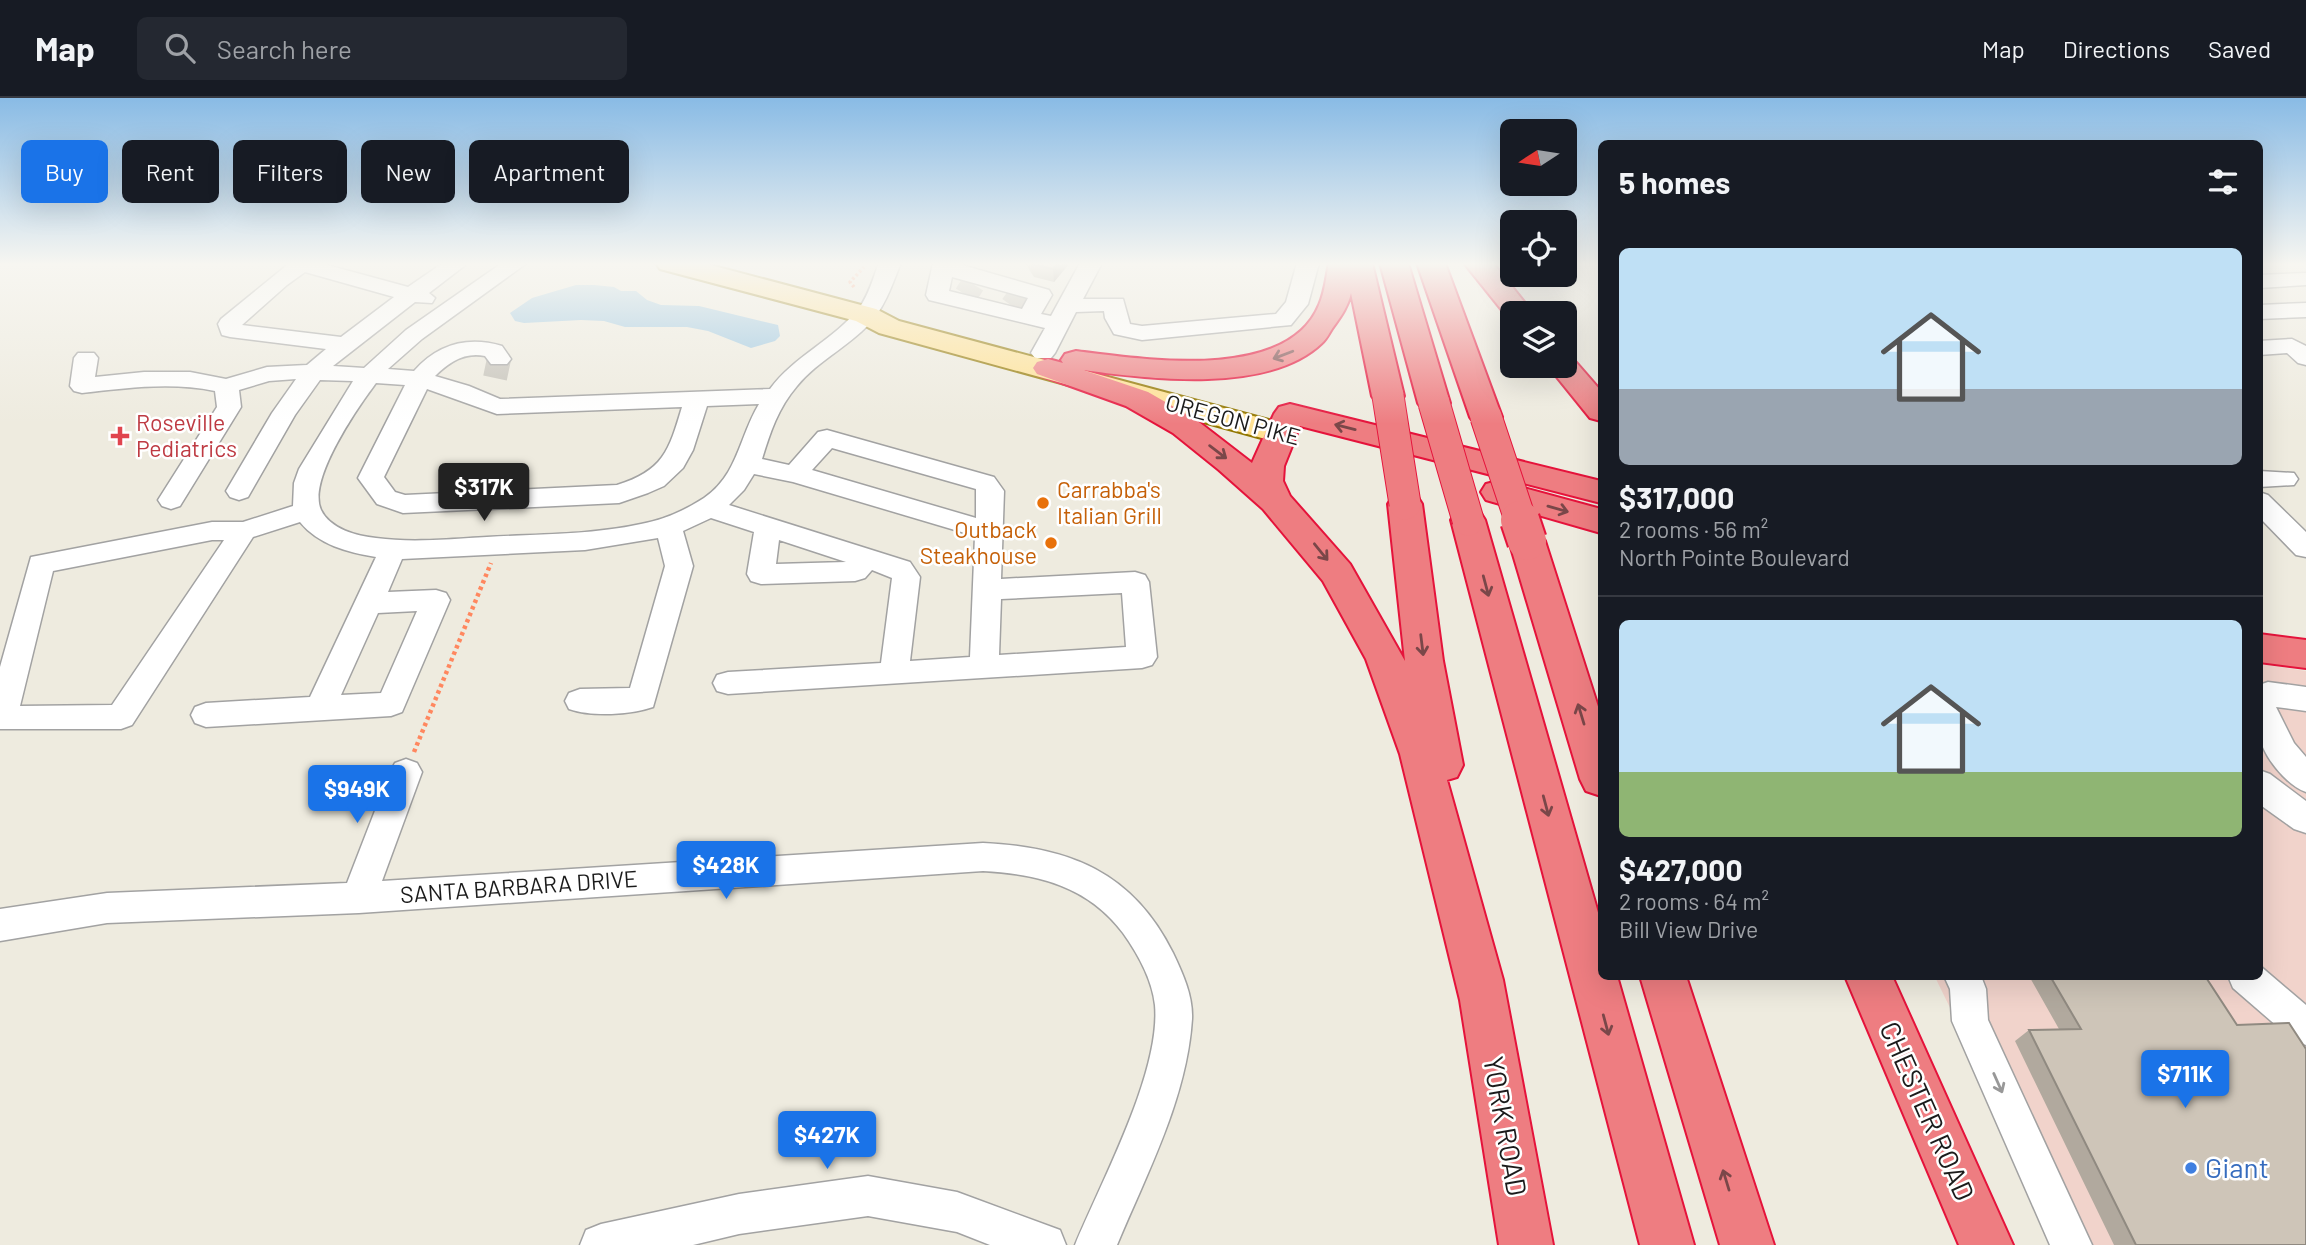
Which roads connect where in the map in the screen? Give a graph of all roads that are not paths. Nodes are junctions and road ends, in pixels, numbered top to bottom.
1 (1064, 316) edge
2 (237, 317) edge
3 (383, 317) edge
4 (441, 317) edge
5 (863, 317) edge
6 (870, 317) edge
7 (1116, 317) edge
8 (1286, 317) edge
9 (1328, 317) edge
10 (1370, 317) edge
11 (1409, 317) edge
12 (1450, 317) edge
13 (2263, 321) edge
14 (345, 344) junction
15 (2263, 348) edge
16 (2299, 352) edge
17 (86, 358) dead end
18 (1050, 360) junction
19 (313, 373) junction
20 (369, 376) junction
21 (1573, 378) edge
22 (420, 379) junction
23 (227, 386) junction
24 (776, 396) junction
25 (477, 399) junction
26 (696, 401) junction
27 (1598, 407) edge
28 (1285, 424) junction
29 (748, 465) junction
30 (794, 474) junction
31 (239, 491) dead end
32 (1598, 491) edge
33 (171, 500) dead end
34 (1275, 502) junction
35 (711, 505) junction
36 (2263, 505) edge
37 (308, 510) junction
38 (1598, 520) edge
39 (668, 525) junction
40 (768, 526) junction
41 (244, 531) junction
42 (989, 531) junction
43 (2306, 548) edge
44 (393, 550) junction
45 (867, 557) junction
46 (987, 590) junction
47 (369, 603) junction
48 (2263, 649) edge
49 (2306, 654) edge
50 (984, 667) junction
51 (894, 674) junction
52 (728, 683) dead end
53 (2263, 698) edge
54 (2306, 699) edge
55 (580, 701) dead end
56 (2263, 707) edge
57 (320, 708) junction
58 (206, 715) dead end
59 (2294, 759) edge
60 (1598, 769) edge
61 (406, 772) road end
62 (2306, 779) edge
63 (2263, 786) edge
64 (2306, 819) edge
65 (359, 898) junction
66 (0, 925) edge
67 (1664, 980) edge
68 (1870, 980) edge
69 (1964, 980) edge
70 (2251, 980) edge
71 (1485, 1006) junction
72 (2306, 1028) edge
73 (601, 1245) edge
74 (1045, 1245) edge
75 (1096, 1245) edge
76 (1526, 1245) edge
77 (1667, 1245) edge
78 (1747, 1245) edge
79 (1986, 1245) edge
80 (2071, 1245) edge

1 - 18 street
2 - 14 street
3 - 14 street
4 - 20 street
5 - 24 street
6 - 18 main road, OREGON PIKE
7 - 8 street
9 -> 18 highway
10 -> 71 highway, bridge
11 -> 77 highway, bridge
60 -> 12 highway, bridge
13 - 16 street
14 - 19 street
15 - 16 street
17 - 23 street
18 - 28 main road, OREGON PIKE
18 -> 34 highway
19 - 20 street
19 - 23 street
19 - 31 street
20 - 22 street
20 - 37 street
21 - 27 highway
22 - 25 street
22 - 25 street
22 - 26 street
23 - 33 street
24 - 26 street
24 - 29 street
25 - 26 street
32 -> 28 highway, OREGON PIKE
28 - 34 highway
28 -> 38 highway, OREGON PIKE
29 - 30 street
29 - 35 street
30 - 42 street
30 - 42 street
34 -> 71 highway
35 - 39 street
35 - 40 street
36 - 43 street
37 - 41 street
37 - 44 street
39 - 44 street
39 - 55 street
40 - 45 street
40 - 45 street
41 - 41 street
42 - 46 street
44 - 47 street
45 - 51 street
46 - 50 street
46 - 50 street
47 - 57 street
47 - 57 street
48 - 49 highway
50 - 51 street
51 - 52 street
53 - 54 street
56 - 59 street
57 - 58 street
59 - 62 street
61 - 65 street
63 - 64 street
65 - 66 street, SANTA BARBARA DRIVE
65 - 75 street, SANTA BARBARA DRIVE
78 -> 67 highway
68 - 79 highway, CHESTER ROAD
69 -> 80 street
70 - 72 street
71 - 76 highway, YORK ROAD
73 - 74 street

